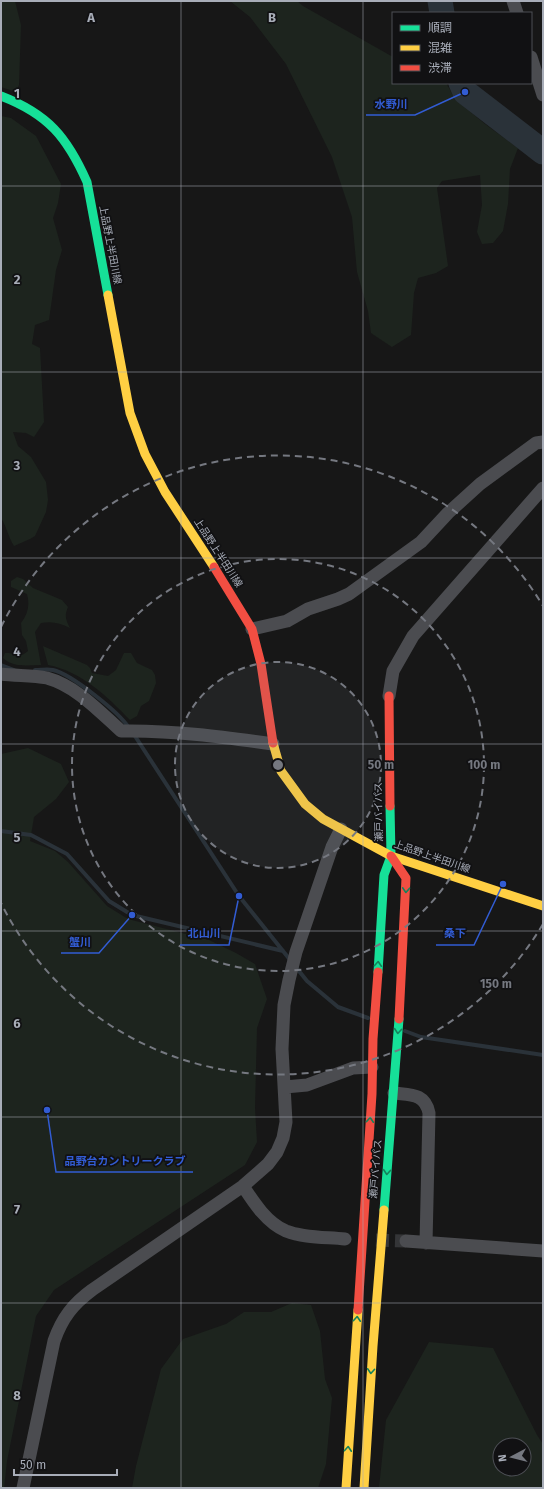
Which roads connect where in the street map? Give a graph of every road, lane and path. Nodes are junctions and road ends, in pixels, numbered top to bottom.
1 (513, 1) edge
2 (517, 12) edge
3 (532, 60) edge
4 (543, 95) edge
5 (1, 96) edge
6 (543, 442) edge
7 (543, 488) edge
8 (252, 629) junction
9 (1, 674) edge
10 (389, 696) joint
11 (273, 744) junction
12 (340, 829) junction
13 (391, 856) junction
14 (543, 906) edge
15 (372, 1067) junction
16 (285, 1087) junction
17 (394, 1093) junction
18 (243, 1186) junction
19 (345, 1239) dead end
20 (406, 1241) tunnel mouth
21 (426, 1243) junction
22 (543, 1251) edge
23 (23, 1488) edge
24 (346, 1488) edge
25 (364, 1488) edge

1 - 2 street
3 - 4 street
5 - 8 main road, 上品野上半田川線
6 - 8 street
7 - 10 street
8 - 11 main road, 上品野上半田川線
9 - 11 street
10 - 13 main road, 瀬戸バイパス
11 - 12 main road, 上品野上半田川線
12 - 13 main road, 上品野上半田川線
12 - 16 street
13 - 14 main road, 上品野上半田川線
15 -> 13 main road, 瀬戸バイパス
13 -> 17 main road, 瀬戸バイパス
15 - 16 street
24 -> 15 main road, 瀬戸バイパス
16 - 18 street
17 - 21 street
17 -> 25 main road, 瀬戸バイパス
18 - 19 street
18 - 23 street
20 - 21 street
21 - 22 street

